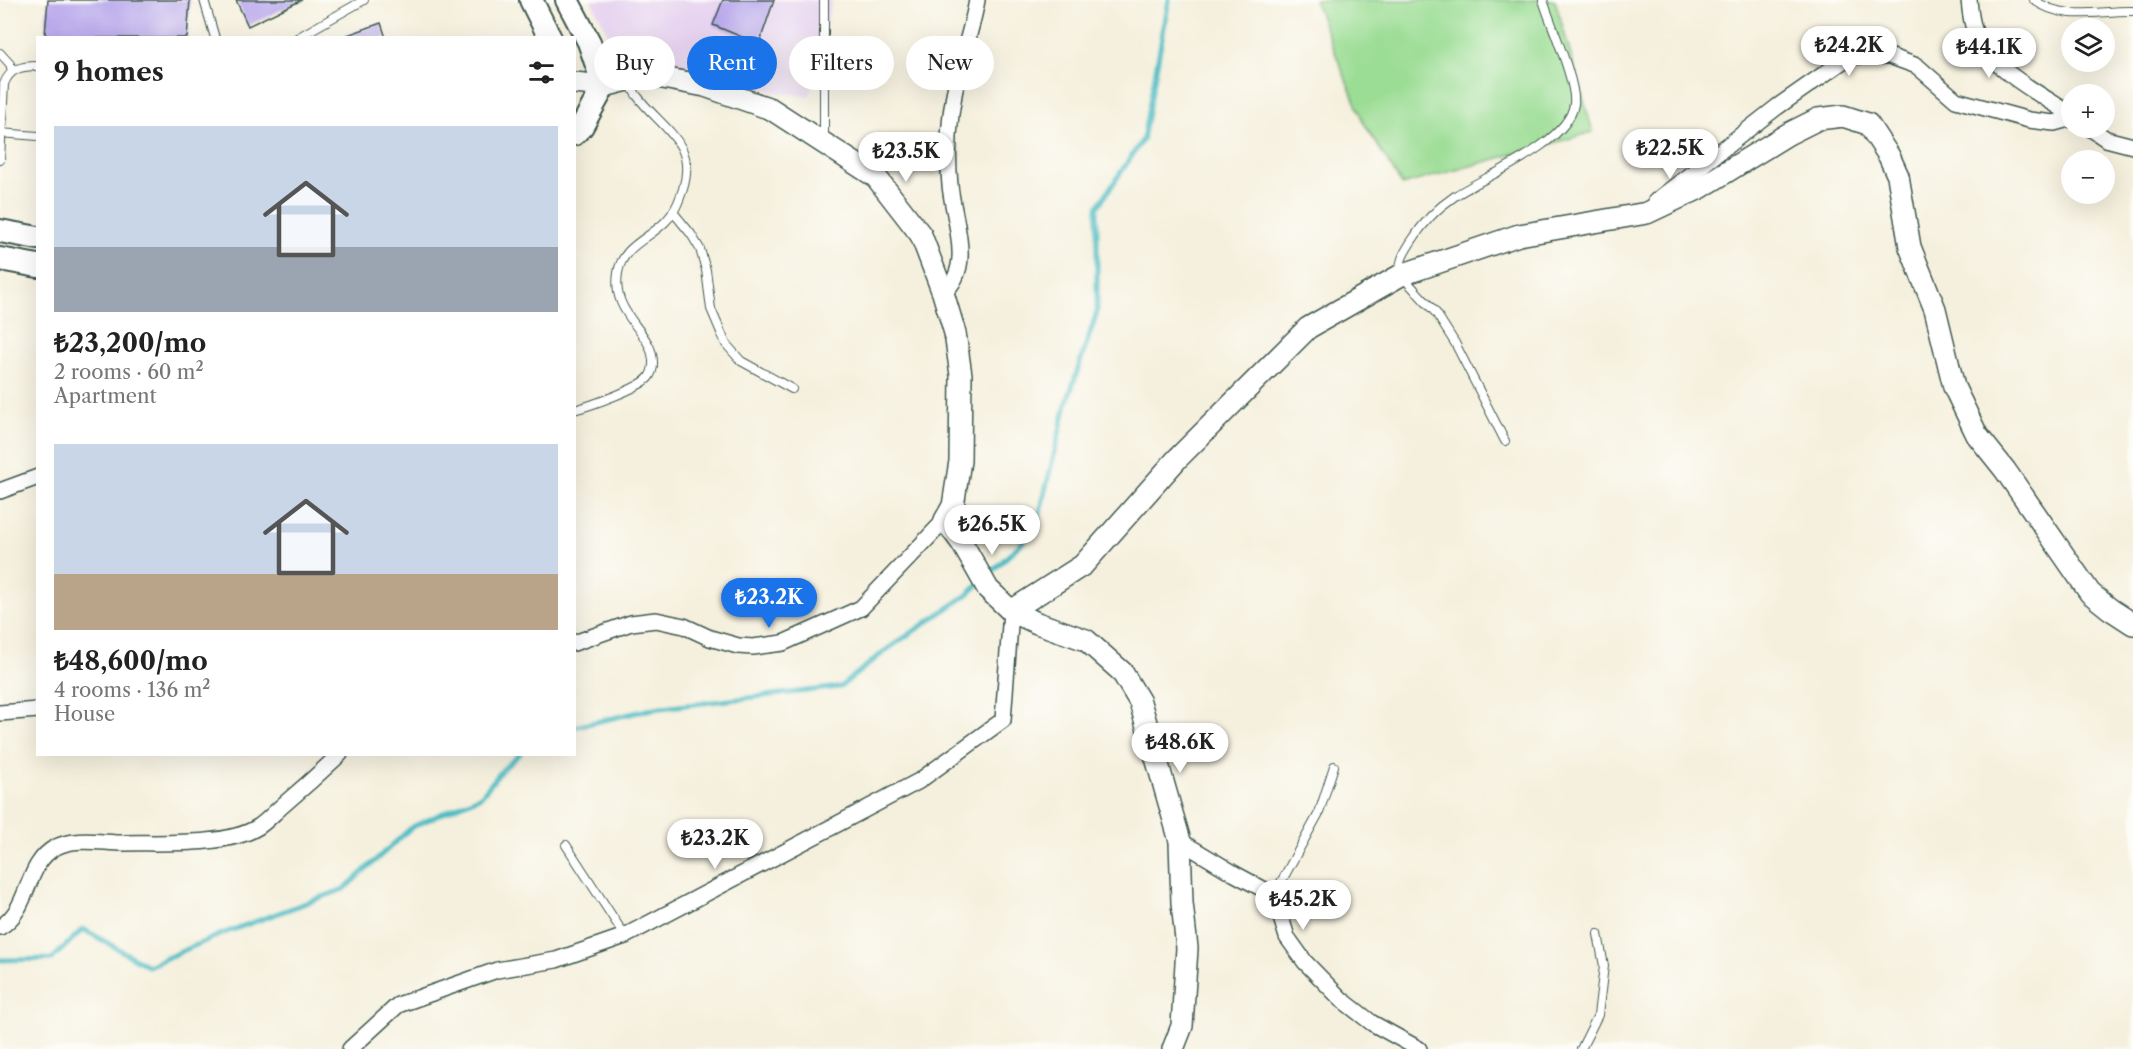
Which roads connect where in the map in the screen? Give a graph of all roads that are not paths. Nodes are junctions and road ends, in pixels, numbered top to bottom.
1 (204, 0) edge
2 (364, 0) edge
3 (531, 0) edge
4 (567, 0) edge
5 (824, 0) edge
6 (977, 0) edge
7 (1543, 0) edge
8 (1969, 0) edge
9 (2034, 0) edge
10 (2133, 12) edge
11 (214, 36) edge
12 (301, 36) edge
13 (549, 36) edge
14 (0, 53) edge
15 (594, 57) edge
16 (36, 66) edge
17 (12, 71) junction
18 (675, 80) edge
19 (576, 83) edge
20 (594, 85) edge
21 (602, 90) edge
22 (633, 90) edge
23 (2061, 109) edge
24 (2061, 121) edge
25 (576, 132) edge
26 (1, 133) edge
27 (36, 136) edge
28 (2105, 138) edge
29 (824, 143) junction
30 (2133, 146) edge
31 (0, 160) edge
32 (673, 212) junction
33 (1640, 214) junction
34 (0, 231) edge
35 (36, 238) edge
36 (0, 259) edge
37 (36, 266) edge
38 (1401, 275) junction
39 (943, 293) junction
40 (792, 389) dead end
41 (576, 409) edge
42 (1505, 441) dead end
43 (36, 478) edge
44 (0, 490) edge
45 (945, 520) junction
46 (1011, 611) junction
47 (2133, 624) edge
48 (576, 642) edge
49 (36, 710) edge
50 (0, 713) edge
51 (338, 756) edge
52 (1334, 766) dead end
53 (1179, 841) junction
54 (566, 845) dead end
55 (1274, 895) junction
56 (0, 927) edge
57 (1598, 934) dead end
58 (625, 936) junction
59 (350, 1049) edge
60 (1173, 1049) edge
61 (1419, 1049) edge
62 (1581, 1049) edge

1 - 11 lane
2 - 12 lane
3 - 13 main road
4 - 15 main road
5 - 29 lane
6 - 39 street
7 - 38 lane
8 - 23 street
9 - 10 lane
14 - 17 lane
16 - 17 lane
17 - 26 lane
18 - 29 street
19 - 20 street
21 - 25 main road
22 - 32 lane
24 - 33 street
26 - 27 lane
26 - 31 lane
28 - 30 street
29 - 39 street
32 - 40 lane
32 - 41 lane
33 - 38 street
33 - 47 street
34 - 35 main road
36 - 37 main road
38 - 42 lane
38 - 46 street
39 - 45 street
43 - 44 street
45 - 46 street
45 - 48 street
46 - 53 street
46 - 58 street
49 - 50 street
51 - 56 street
52 - 55 lane
53 - 55 street
53 - 60 street
54 - 58 lane
55 - 61 street
57 - 62 lane
58 - 59 street

